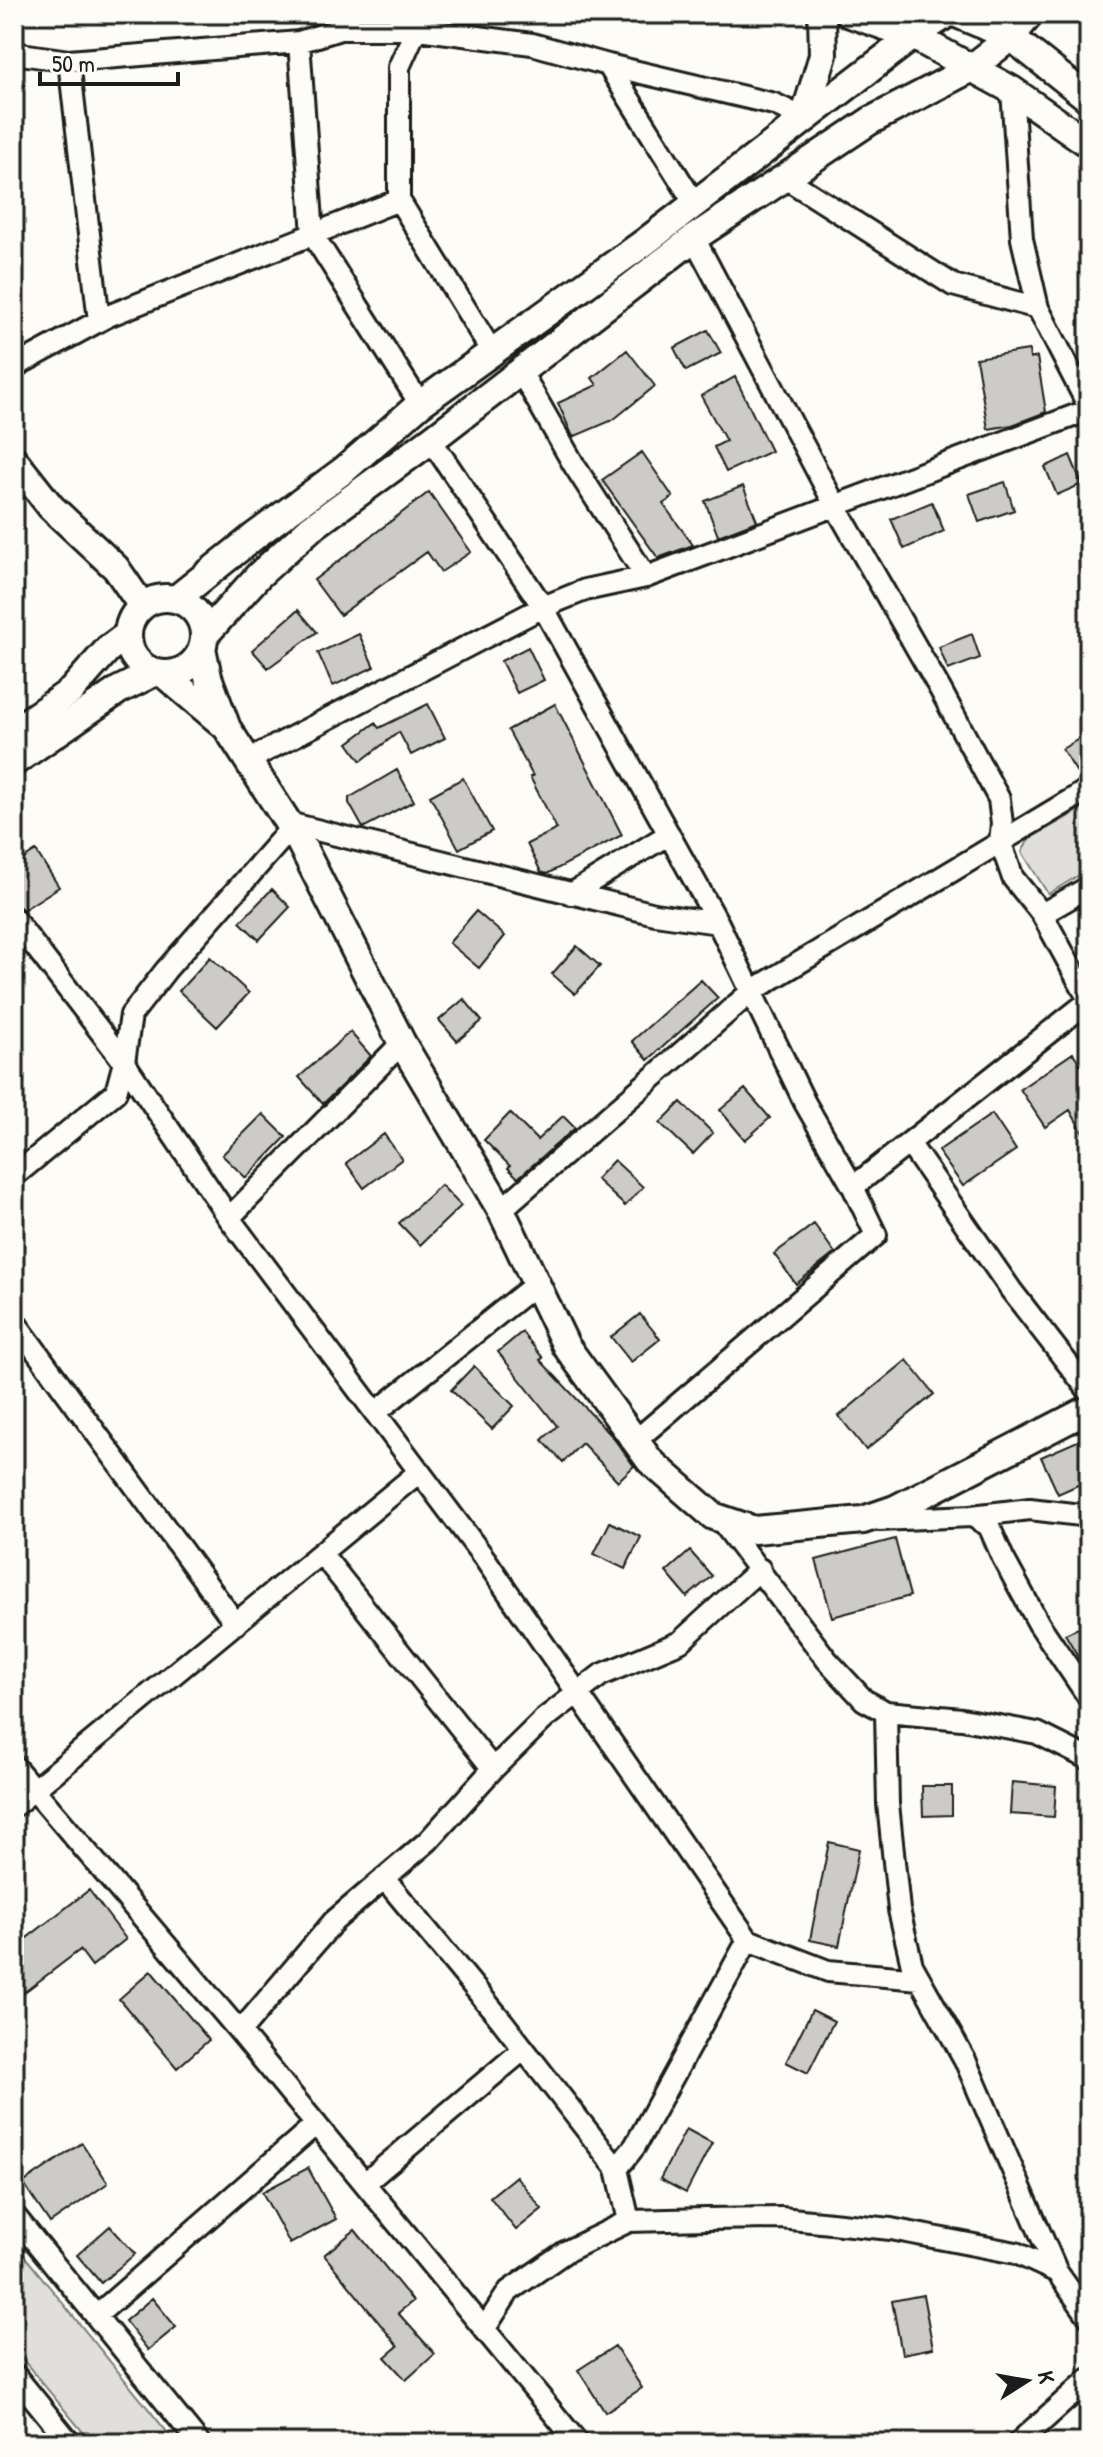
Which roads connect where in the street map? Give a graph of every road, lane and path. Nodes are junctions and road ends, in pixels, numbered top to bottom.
1 (822, 14) edge
2 (850, 14) edge
3 (947, 14) edge
4 (957, 14) edge
5 (1030, 14) edge
6 (421, 22) edge
7 (913, 36) junction
8 (1011, 37) junction
9 (299, 42) junction
10 (14, 53) edge
11 (69, 61) junction
12 (608, 65) junction
13 (970, 69) junction
14 (1012, 90) junction
15 (1089, 99) edge
16 (804, 118) junction
17 (1089, 144) edge
18 (784, 177) junction
19 (399, 200) junction
20 (695, 204) junction
21 (313, 235) junction
22 (694, 238) junction
23 (1038, 308) junction
24 (99, 321) junction
25 (492, 352) junction
26 (14, 367) edge
27 (521, 372) junction
28 (420, 404) junction
29 (1089, 408) edge
30 (431, 440) junction
31 (14, 460) edge
32 (836, 507) junction
33 (646, 577) junction
34 (176, 599) junction
35 (142, 606) junction
36 (543, 607) junction
37 (127, 635) junction
38 (203, 642) junction
39 (159, 674) junction
40 (227, 728) junction
41 (14, 731) edge
42 (248, 760) junction
43 (14, 762) edge
44 (1089, 789) edge
45 (290, 825) junction
46 (669, 834) junction
47 (1000, 841) junction
48 (1089, 887) edge
49 (571, 894) junction
50 (1042, 914) junction
51 (14, 919) edge
52 (718, 923) junction
53 (752, 991) junction
54 (1089, 1000) edge
55 (402, 1043) junction
56 (124, 1062) junction
57 (909, 1143) junction
58 (14, 1176) edge
59 (853, 1187) junction
60 (501, 1210) junction
61 (229, 1218) junction
62 (536, 1284) junction
63 (14, 1321) edge
64 (1089, 1391) edge
65 (1089, 1409) edge
66 (375, 1413) junction
67 (635, 1441) junction
68 (419, 1472) junction
69 (972, 1516) junction
70 (1089, 1516) edge
71 (720, 1519) junction
72 (863, 1520) junction
73 (321, 1553) junction
74 (760, 1569) junction
75 (236, 1624) junction
76 (576, 1694) junction
77 (1089, 1698) edge
78 (886, 1712) junction
79 (1089, 1759) edge
80 (14, 1766) edge
81 (493, 1769) junction
82 (36, 1790) junction
83 (14, 1806) edge
84 (384, 1878) junction
85 (748, 1940) junction
86 (920, 1979) junction
87 (240, 2032) junction
88 (524, 2049) junction
89 (316, 2124) junction
90 (617, 2169) junction
91 (365, 2183) junction
92 (14, 2215) edge
93 (629, 2221) junction
94 (1057, 2272) junction
95 (97, 2315) junction
96 (1089, 2317) edge
97 (485, 2328) junction
98 (14, 2374) edge
99 (1089, 2379) edge
100 (70, 2443) edge
101 (199, 2443) edge
102 (578, 2443) edge
103 (1018, 2443) edge

1 - 16 street
2 - 7 street
3 - 7 street
4 - 8 street
5 - 8 street
6 - 9 street
6 - 12 street
6 - 19 street
7 - 13 street
7 - 16 street
8 - 13 street
8 - 15 street
9 - 11 street
9 - 21 street
10 - 11 street
11 - 24 street
12 - 16 street
12 - 20 street
13 - 14 street
13 - 18 street
14 - 17 street
14 - 23 street
16 - 20 street
18 - 22 street
18 - 23 street
19 - 21 street
19 - 25 street
20 - 25 street
21 - 24 street
21 - 28 street
22 - 27 street
22 - 32 street
23 - 29 street
24 - 26 street
25 - 28 street
27 - 30 street
27 - 33 street
28 - 34 street
29 - 32 street
30 - 36 street
30 - 38 street
31 - 35 street
32 - 33 street
32 - 47 street
33 - 36 street
34 - 35 street
34 - 38 street
35 - 37 street
36 - 42 street
36 - 46 street
37 - 39 street
37 - 41 street
38 - 39 street
38 - 40 street
39 - 40 street
39 - 43 street
40 - 42 street
42 - 45 street
44 - 47 street
45 - 49 street
45 - 55 street
45 - 56 street
46 - 49 street
46 - 52 street
47 - 50 street
47 - 53 street
48 - 50 street
49 - 52 street
50 - 54 street
51 - 56 street
52 - 53 street
53 - 59 street
53 - 60 street
54 - 57 street
55 - 60 street
55 - 61 street
56 - 58 street
56 - 61 street
57 - 59 street
57 - 64 street
59 - 67 street
60 - 62 street
61 - 66 street
62 - 66 street
62 - 67 street
63 - 75 street
65 - 72 street
66 - 68 street
67 - 71 street
68 - 73 street
68 - 76 street
69 - 70 street
69 - 72 street
69 - 77 street
71 - 72 street
71 - 74 street
73 - 75 street
73 - 81 street
74 - 76 street
74 - 78 street
75 - 82 street
76 - 81 street
76 - 85 street
78 - 79 street
78 - 86 street
80 - 82 street
81 - 84 street
82 - 83 street
82 - 87 street
84 - 87 street
84 - 88 street
85 - 86 street
85 - 90 street
86 - 94 street
87 - 89 street
88 - 90 street
88 - 91 street
89 - 91 street
89 - 95 street
90 - 93 street
91 - 97 street
92 - 95 street
93 - 94 street
93 - 97 street
94 - 96 street
95 - 101 street
97 - 102 street
98 - 100 street
99 - 103 street

